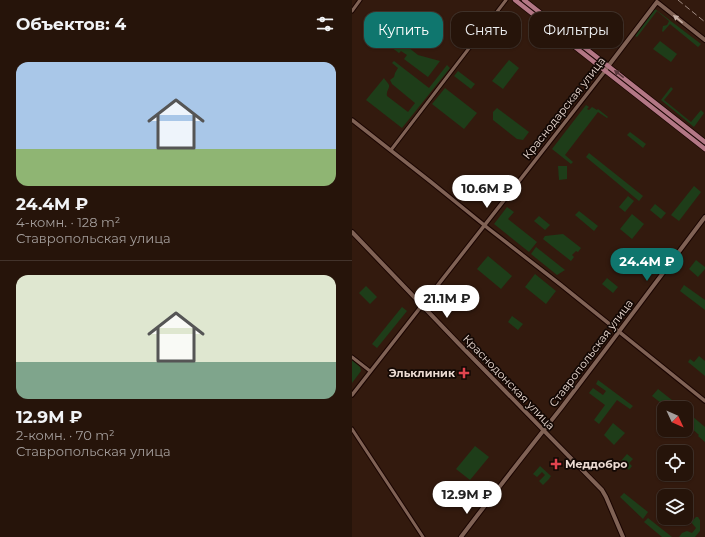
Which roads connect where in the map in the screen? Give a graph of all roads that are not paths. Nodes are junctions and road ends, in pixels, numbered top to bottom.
1 (360, 0) edge
2 (506, 0) edge
3 (516, 0) edge
4 (524, 0) edge
5 (657, 1) edge
6 (352, 11) edge
7 (705, 40) edge
8 (607, 68) junction
9 (352, 120) edge
10 (705, 142) edge
11 (705, 149) edge
12 (391, 150) junction
13 (705, 217) edge
14 (484, 225) junction
15 (352, 232) edge
16 (422, 305) junction
17 (619, 332) junction
18 (352, 357) edge
19 (370, 371) junction
20 (352, 395) edge
21 (705, 401) edge
22 (352, 429) edge
23 (544, 430) junction
24 (422, 537) edge
25 (461, 537) edge
26 (623, 537) edge

1 - 6 street
2 - 12 street
3 - 8 main road
4 - 8 main road
7 -> 5 main road
5 - 8 main road, Краснодарская улица
10 -> 8 main road
8 - 11 main road
8 - 14 street, Краснодарская улица
9 - 12 street
12 - 14 street
13 - 17 main road, Ставропольская улица
14 - 16 street, Краснодарская улица
14 - 17 street
15 - 16 main road, Краснодонская улица
16 - 19 street, Краснодарская улица
16 - 23 main road, Краснодонская улица
17 - 21 street
17 - 23 main road, Ставропольская улица
18 - 19 street
19 - 20 street, Краснодарская улица
22 - 24 street
23 - 25 main road, Ставропольская улица
23 - 26 main road, Краснодонская улица

